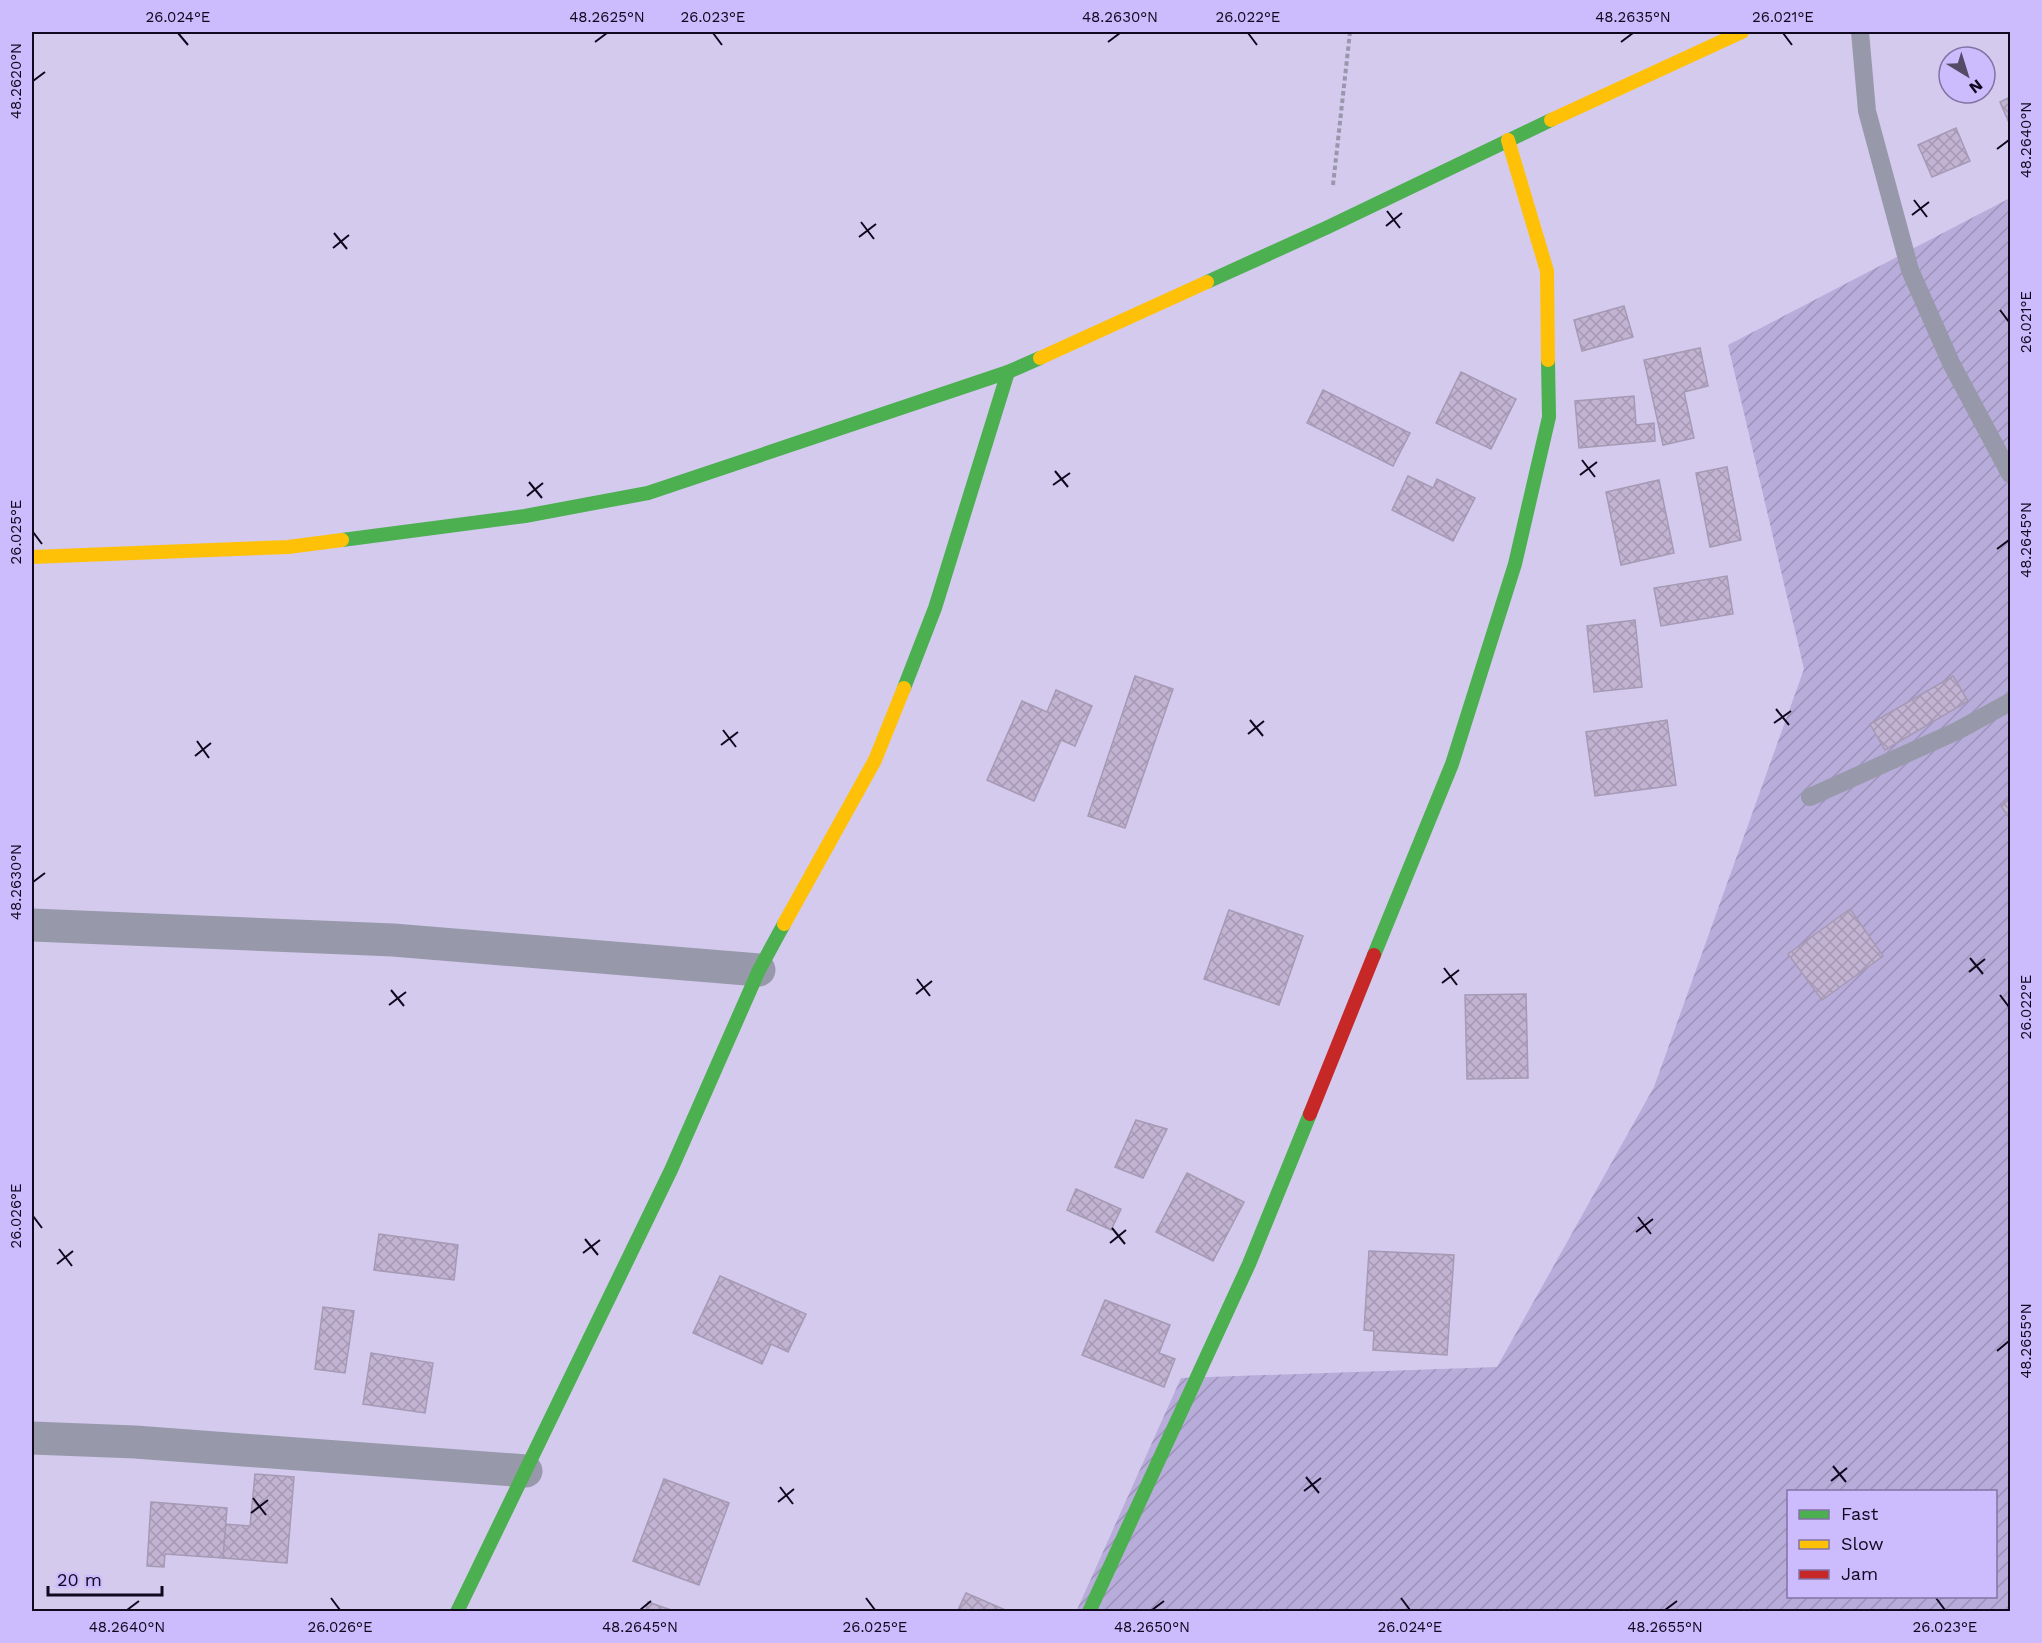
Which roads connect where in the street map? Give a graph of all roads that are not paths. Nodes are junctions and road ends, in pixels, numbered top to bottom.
1 (1742, 32) edge
2 (1860, 32) edge
3 (1508, 140) junction
4 (1008, 372) junction
5 (2010, 474) edge
6 (32, 557) edge
7 (2010, 702) edge
8 (1810, 797) dead end
9 (32, 925) edge
10 (759, 970) junction
11 (32, 1438) edge
12 (526, 1471) junction
13 (457, 1611) edge
14 (1089, 1611) edge

1 - 3 street
2 - 5 lane
3 - 4 street
3 - 14 street
4 - 6 street
4 - 10 street
7 - 8 lane
9 - 10 street
10 - 12 street
11 - 12 street
12 - 13 street

